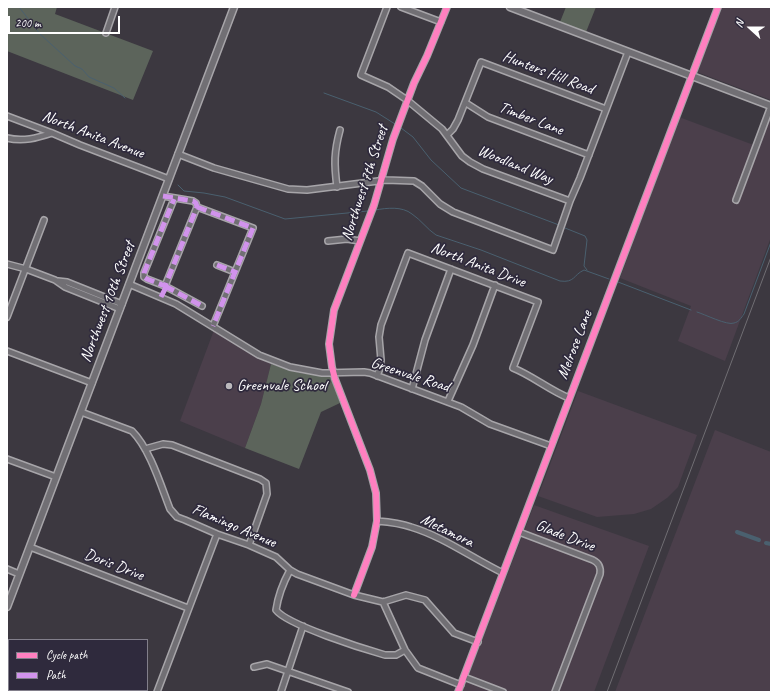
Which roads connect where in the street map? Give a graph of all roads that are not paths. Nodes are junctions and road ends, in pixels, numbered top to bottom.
1 (115, 7) edge
2 (234, 7) edge
3 (387, 7) edge
4 (401, 7) edge
5 (447, 7) edge
6 (510, 7) edge
7 (718, 7) edge
8 (441, 22) junction
9 (106, 32) dead end
10 (628, 52) junction
11 (691, 76) junction
12 (408, 100) junction
13 (466, 103) junction
14 (771, 106) edge
15 (606, 109) junction
16 (7, 116) edge
17 (340, 130) dead end
18 (52, 133) junction
19 (447, 135) junction
20 (7, 138) edge
21 (178, 154) junction
22 (589, 156) junction
23 (169, 179) junction
24 (380, 182) junction
25 (337, 187) junction
26 (163, 196) junction
27 (174, 199) junction
28 (736, 200) dead end
29 (570, 201) junction
30 (197, 207) junction
31 (44, 220) dead end
32 (328, 241) dead end
33 (360, 241) junction
34 (7, 264) edge
35 (218, 265) dead end
36 (26, 269) junction
37 (451, 269) junction
38 (235, 272) junction
39 (129, 284) junction
40 (495, 285) junction
41 (166, 286) junction
42 (161, 297) junction
43 (121, 306) junction
44 (202, 306) dead end
45 (7, 317) edge
46 (214, 326) junction
47 (7, 351) edge
48 (333, 373) junction
49 (377, 376) junction
50 (92, 383) junction
51 (412, 389) junction
52 (569, 398) junction
53 (448, 402) junction
54 (81, 412) junction
55 (551, 446) junction
56 (145, 449) junction
57 (7, 459) edge
58 (56, 477) junction
59 (377, 521) junction
60 (518, 532) junction
61 (217, 534) junction
62 (249, 545) junction
63 (30, 547) junction
64 (7, 569) edge
65 (290, 570) junction
66 (503, 573) junction
67 (19, 574) junction
68 (354, 595) junction
69 (383, 602) junction
70 (7, 607) edge
71 (188, 608) junction
72 (303, 626) junction
73 (478, 642) junction
74 (405, 650) junction
75 (254, 667) dead end
76 (287, 671) junction
77 (464, 677) junction
78 (461, 685) junction
79 (333, 690) edge
80 (156, 692) edge
81 (281, 692) edge
82 (348, 692) edge
83 (458, 692) edge
84 (503, 692) edge
85 (555, 692) edge

1 - 9 street
2 - 21 main road, Northwest 10th Street
3 - 12 street, Woodland Way
4 - 8 street
5 - 8 street, Northwest 7th Street
6 - 10 main road
7 - 11 street, Melrose Lane
8 - 12 street, Northwest 7th Street
10 - 11 main road
10 - 15 street
11 - 14 main road
11 - 52 street, Melrose Lane
12 - 19 street, Woodland Way
12 - 24 street, Northwest 7th Street
13 - 15 street, Hunters Hill Road
13 - 19 street
13 - 22 street, Timber Lane
14 - 28 street
15 - 22 street
16 - 18 street, North Anita Avenue
17 - 25 street
18 - 20 street
18 - 23 street, North Anita Avenue
19 - 29 street, Woodland Way
21 - 23 main road, Northwest 10th Street
21 - 25 street
22 - 29 street
23 - 26 main road, Northwest 10th Street
24 - 25 street
24 - 29 street
24 - 33 street, Northwest 7th Street
26 - 27 street
26 - 39 main road, Northwest 10th Street
27 - 30 street
27 - 41 street
30 - 38 street
30 - 41 street
31 - 36 street
32 - 33 street
33 - 48 street, Northwest 7th Street
34 - 36 street
35 - 38 street
36 - 43 street
36 - 45 street
37 - 40 street, North Anita Drive
37 - 49 street, North Anita Drive
37 - 51 street
38 - 46 street
39 - 42 street, Greenvale Road
39 - 43 main road, Northwest 10th Street
40 - 52 street, North Anita Drive
40 - 53 street
41 - 42 street
41 - 44 street
42 - 46 street, Greenvale Road
43 - 50 main road, Northwest 10th Street
46 - 48 street, Greenvale Road
47 - 50 street
48 - 49 street, Greenvale Road
48 - 59 street, Northwest 7th Street
49 - 51 street, Greenvale Road
50 - 54 main road, Northwest 10th Street
51 - 53 street, Greenvale Road
52 - 55 street, Melrose Lane
53 - 55 street, Greenvale Road
54 - 56 street, Flamingo Avenue
54 - 58 main road, Northwest 10th Street
55 - 60 street, Melrose Lane
56 - 61 street, Flamingo Avenue
56 - 62 street
57 - 58 street
58 - 63 main road, Northwest 10th Street
59 - 66 street, Metamora
59 - 68 street, Northwest 7th Street
60 - 66 street, Melrose Lane
60 - 85 street, Glade Drive
61 - 62 street, Flamingo Avenue
61 - 71 street
62 - 65 street, Flamingo Avenue
63 - 67 main road, Northwest 10th Street
63 - 71 street, Doris Drive
64 - 67 street
65 - 68 street, Flamingo Avenue
65 - 72 street
66 - 73 street, Melrose Lane
67 - 70 main road, Northwest 10th Street
68 - 69 street, Flamingo Avenue
69 - 73 street
69 - 74 street
71 - 80 street
72 - 74 street
72 - 76 street
73 - 77 street, Melrose Lane
74 - 78 street
75 - 76 street
76 - 79 street
76 - 81 street
77 - 78 street, Melrose Lane
77 - 84 street
78 - 83 street, Melrose Lane
79 - 82 street

